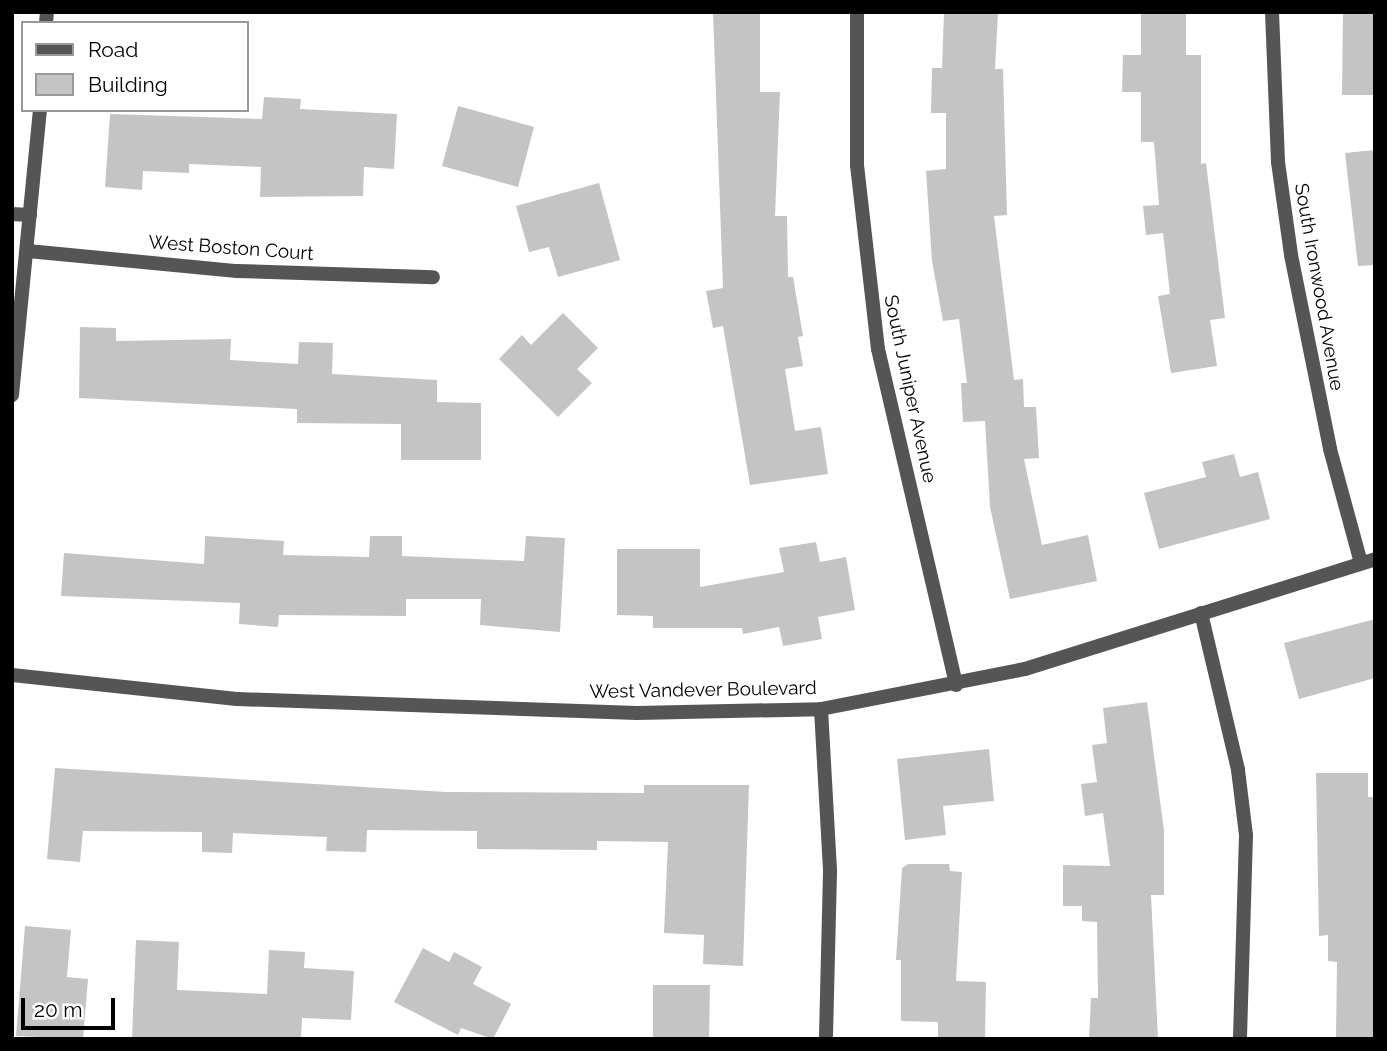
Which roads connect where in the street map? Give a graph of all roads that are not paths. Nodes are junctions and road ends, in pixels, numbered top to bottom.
1 (857, 12) edge
2 (1272, 12) edge
3 (40, 112) edge
4 (12, 214) edge
5 (30, 215) junction
6 (27, 251) junction
7 (433, 277) dead end
8 (12, 395) edge
9 (1368, 561) edge
10 (1202, 613) junction
11 (12, 675) edge
12 (956, 685) junction
13 (821, 709) junction
14 (826, 1039) edge
15 (1240, 1039) edge

1 - 12 street, South Juniper Avenue
2 - 9 street, South Ironwood Avenue
3 - 5 street
4 - 5 street
5 - 6 street
6 - 7 street, West Boston Court
6 - 8 street
9 - 10 street, West Vandever Boulevard
10 - 12 street, West Vandever Boulevard
10 - 15 street
11 - 13 street, West Vandever Boulevard
12 - 13 street, West Vandever Boulevard
13 - 14 street

